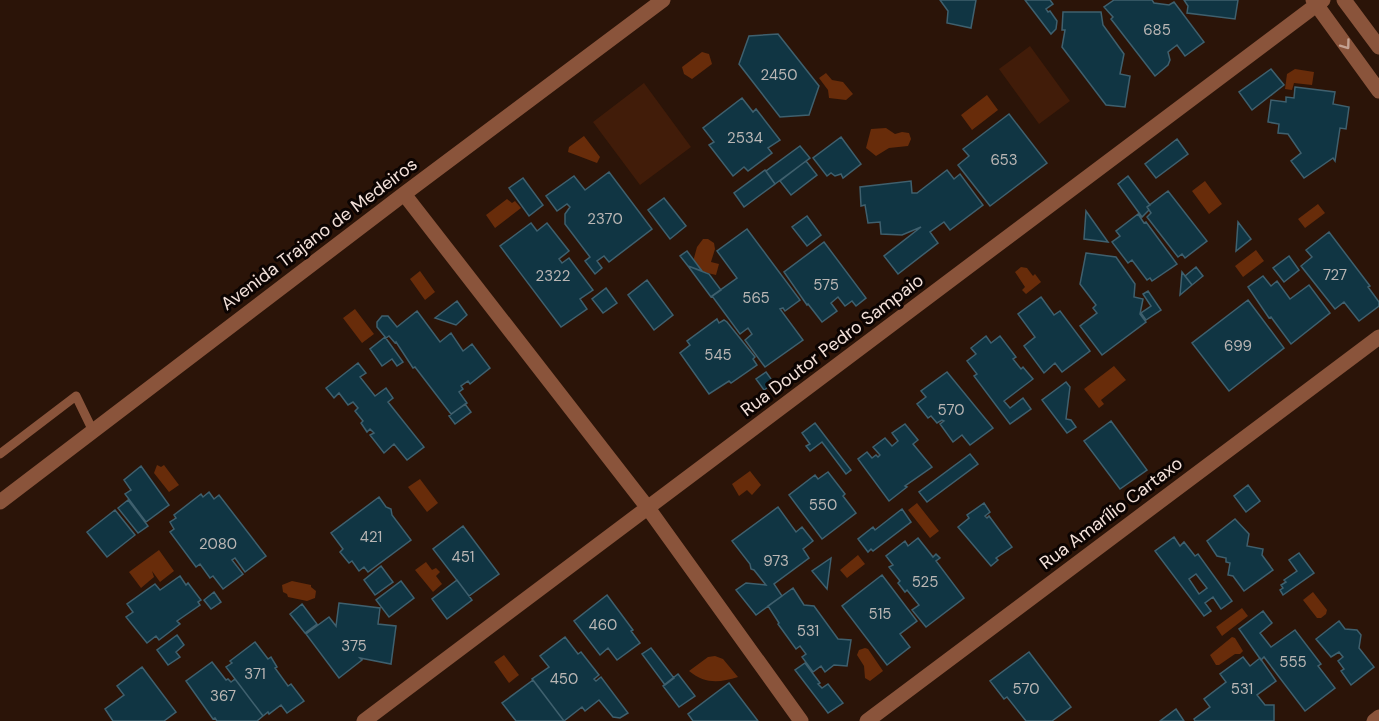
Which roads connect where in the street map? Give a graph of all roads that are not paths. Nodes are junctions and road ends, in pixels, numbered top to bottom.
1 (663, 0) edge
2 (1344, 0) edge
3 (1317, 2) edge
4 (1379, 47) edge
5 (1379, 91) edge
6 (404, 194) junction
7 (1379, 337) edge
8 (93, 431) junction
9 (0, 454) edge
10 (0, 502) edge
11 (648, 508) junction
12 (1379, 717) edge
13 (364, 721) edge
14 (801, 721) edge
15 (867, 721) edge
16 (1374, 721) edge

1 - 6 street, Avenida Trajano de Medeiros
2 - 4 street
3 -> 5 street
3 - 11 street, Rua Doutor Pedro Sampaio
6 - 8 street, Avenida Trajano de Medeiros
6 - 11 street
7 - 15 street, Rua Amarílio Cartaxo
8 - 9 lane
8 - 10 street, Avenida Trajano de Medeiros
11 - 13 street, Rua Doutor Pedro Sampaio
11 - 14 street
12 - 16 street

